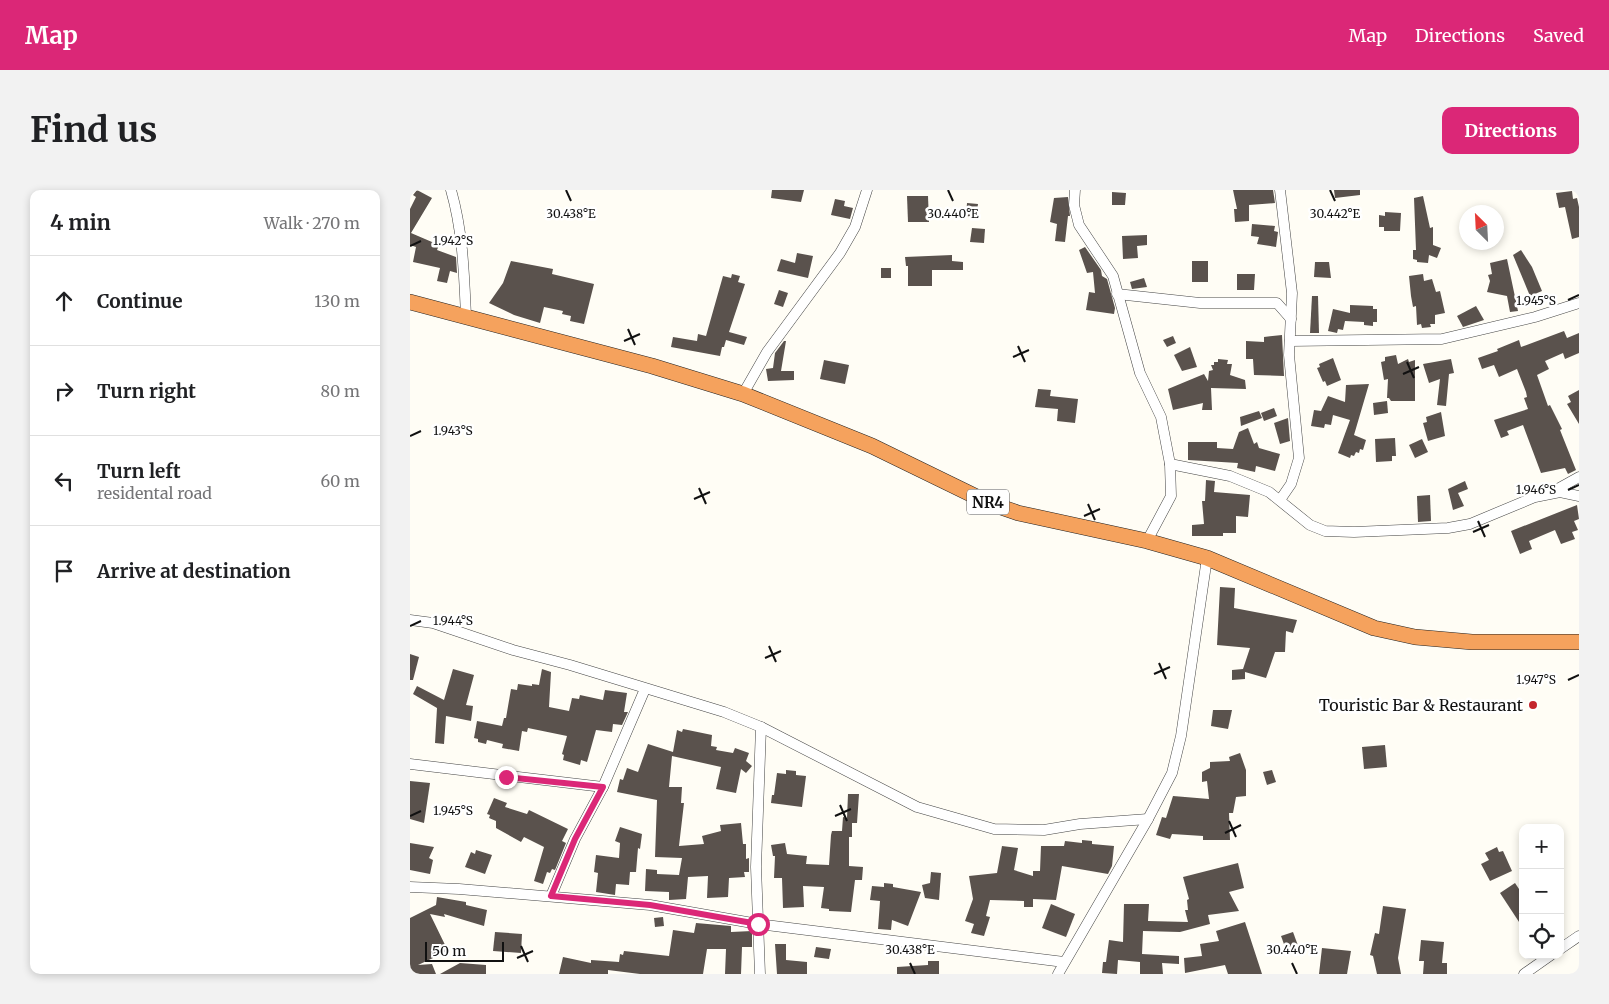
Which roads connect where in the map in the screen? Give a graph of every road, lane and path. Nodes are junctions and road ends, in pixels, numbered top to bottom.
1 (451, 190) edge
2 (867, 190) edge
3 (1078, 190) edge
4 (1280, 190) edge
5 (1118, 294) junction
6 (410, 302) edge
7 (1579, 303) edge
8 (466, 316) junction
9 (1291, 319) junction
10 (1290, 341) junction
11 (743, 394) junction
12 (1170, 464) junction
13 (1579, 478) edge
14 (1547, 495) junction
15 (1579, 496) edge
16 (1280, 500) junction
17 (1147, 541) junction
18 (1207, 558) junction
19 (410, 620) edge
20 (1579, 642) edge
21 (645, 688) junction
22 (761, 727) junction
23 (410, 764) edge
24 (603, 787) junction
25 (1148, 819) junction
26 (410, 887) edge
27 (551, 896) junction
28 (758, 924) junction
29 (1579, 936) edge
30 (1564, 946) edge
31 (1545, 959) edge
32 (1064, 962) junction
33 (760, 974) edge
34 (1058, 974) edge
35 (1524, 974) edge

1 - 8 street
2 - 11 street
3 - 5 street
4 - 9 street
5 - 9 street
5 - 12 street
6 - 8 highway, NR4
7 - 10 street
8 - 11 highway, NR4
9 - 10 street
10 - 16 street
11 - 17 highway, NR4
12 - 16 street
12 - 17 street
13 - 14 street
14 - 15 street
14 - 16 street
17 - 18 highway, NR4
18 - 20 highway, NR4
18 - 25 street
19 - 21 street
21 - 22 street
21 - 24 street
22 - 25 street
22 - 28 street
23 - 24 street
24 - 27 street
25 - 32 street
26 - 27 street
27 - 28 street
28 - 32 street
28 - 33 street
29 - 30 street
31 - 35 street
32 - 34 street

